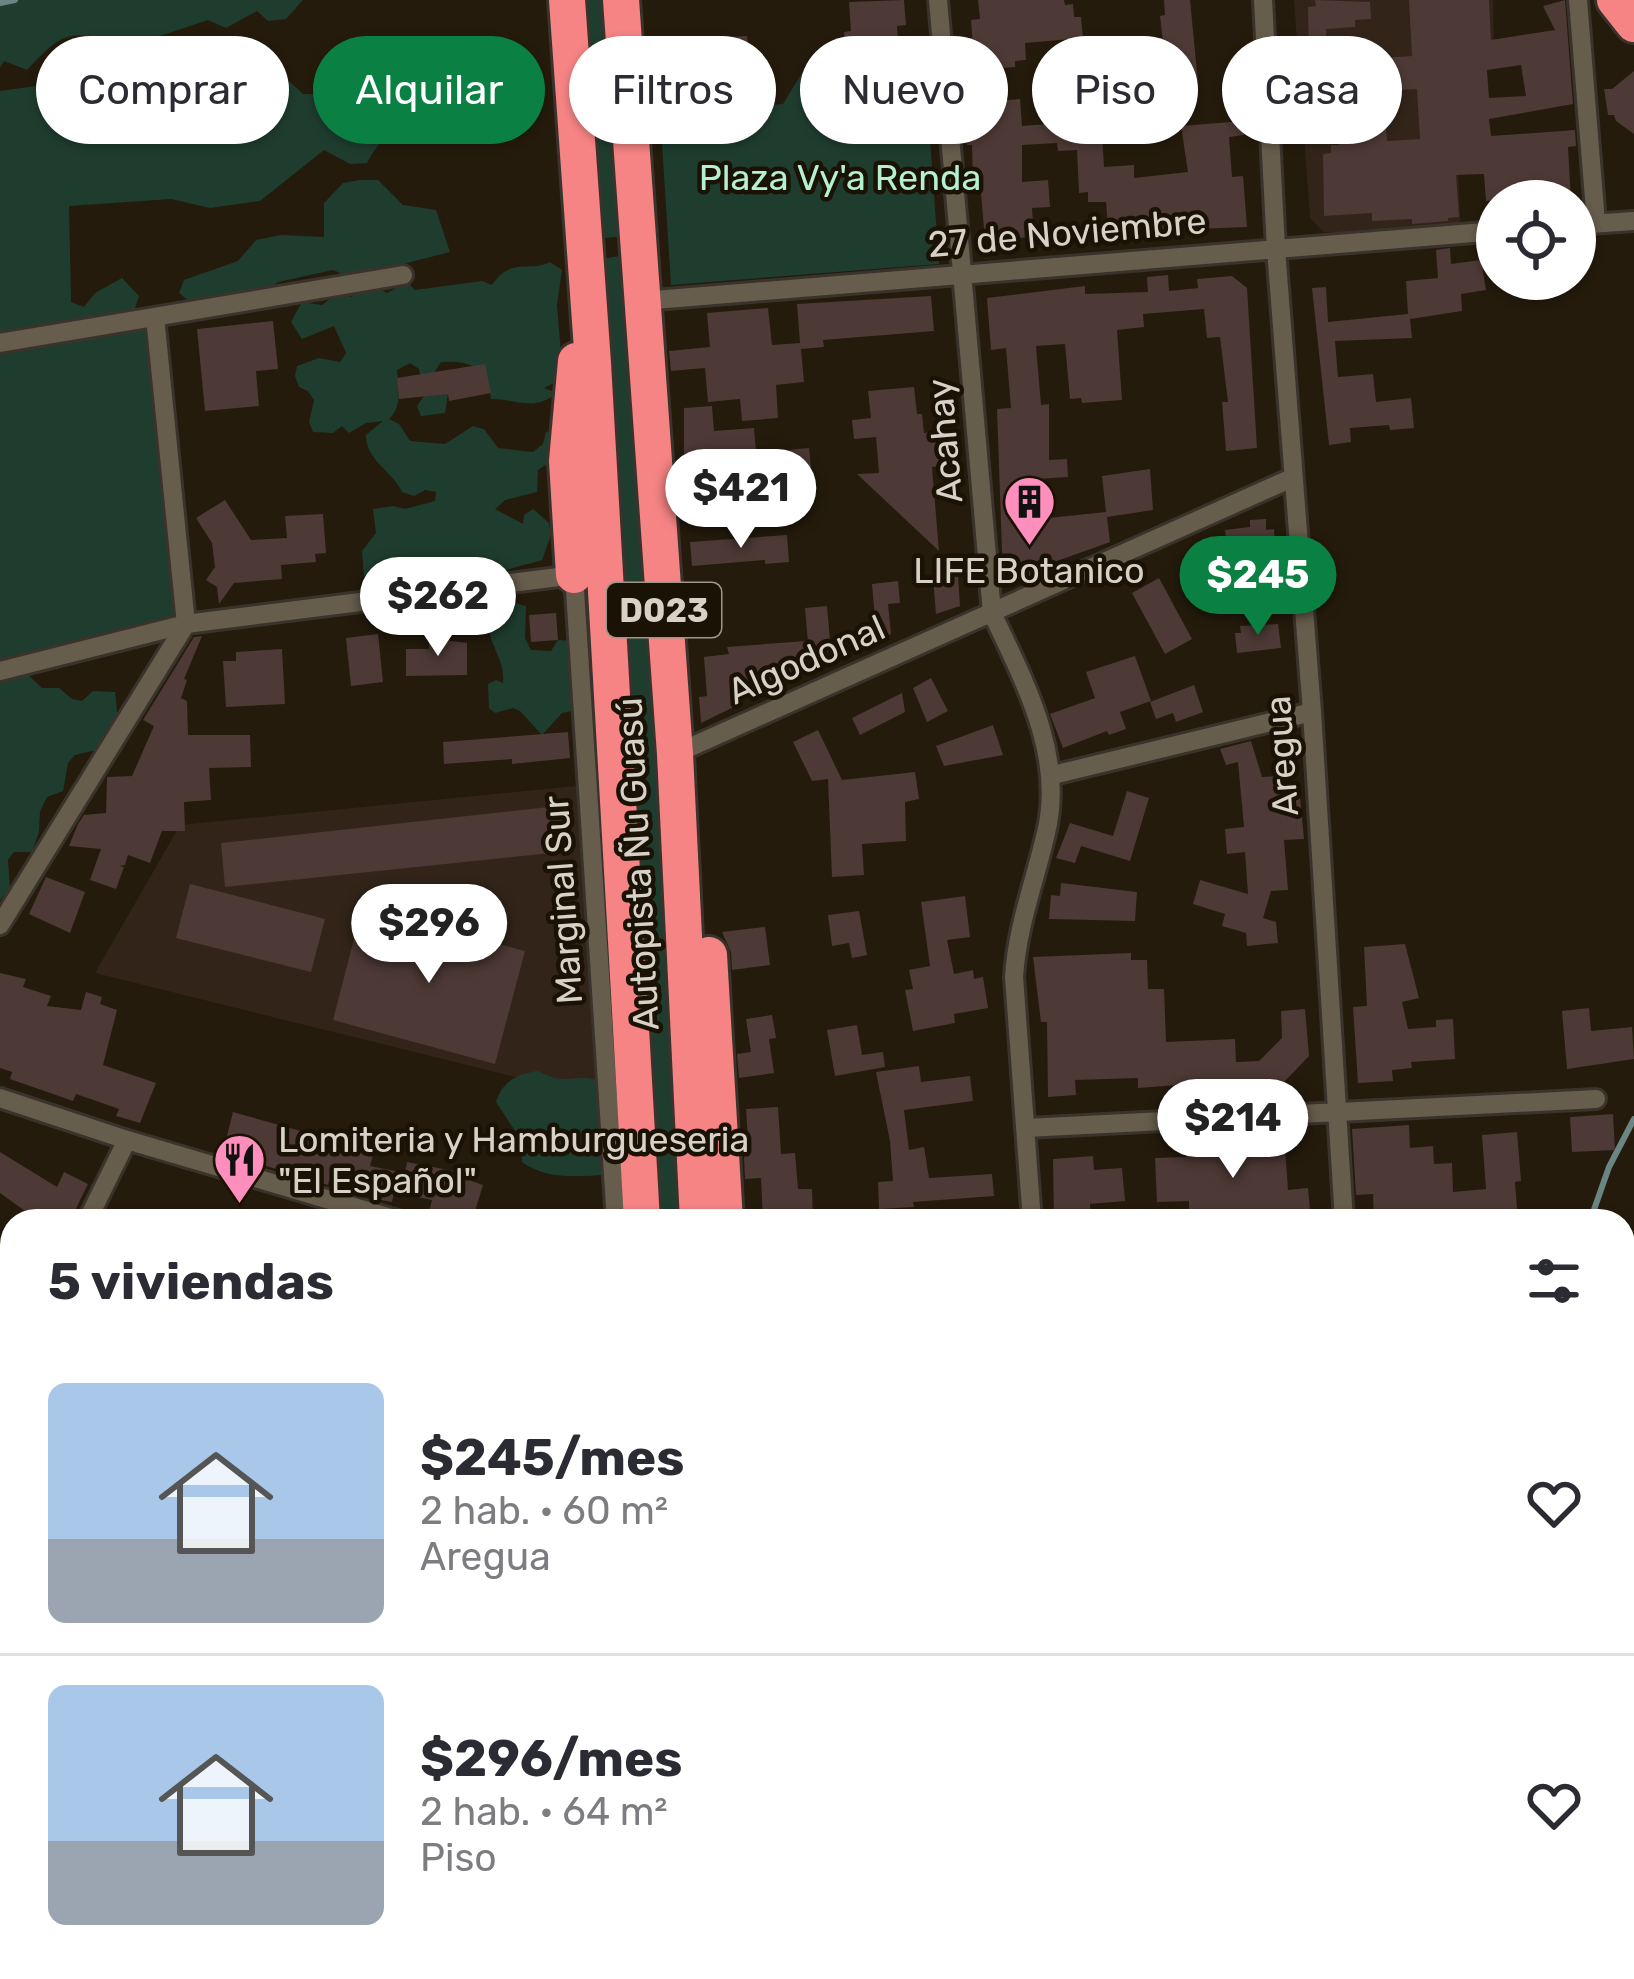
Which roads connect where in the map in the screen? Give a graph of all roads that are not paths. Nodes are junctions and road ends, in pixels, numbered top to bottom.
1 (567, 0) edge
2 (620, 0) edge
3 (938, 0) edge
4 (1263, 0) edge
5 (1578, 0) edge
6 (1615, 0) edge
7 (1634, 24) edge
8 (1593, 180) edge
9 (1634, 220) edge
10 (1596, 223) edge
11 (1476, 233) edge
12 (1276, 249) junction
13 (962, 274) junction
14 (403, 275) dead end
15 (586, 280) junction
16 (642, 301) junction
17 (155, 317) junction
18 (0, 343) edge
19 (1292, 478) junction
20 (574, 575) junction
21 (992, 613) junction
22 (185, 624) junction
23 (0, 671) edge
24 (1312, 712) junction
25 (675, 754) junction
26 (1053, 775) junction
27 (676, 809) junction
28 (0, 925) edge
29 (0, 1098) edge
30 (1596, 1100) dead end
31 (1336, 1111) junction
32 (1026, 1129) junction
33 (127, 1140) junction
34 (93, 1209) edge
35 (360, 1209) edge
36 (615, 1209) edge
37 (641, 1209) edge
38 (697, 1209) edge
39 (724, 1209) edge
40 (1031, 1209) edge
41 (1343, 1209) edge

1 - 15 highway, Autopista Ñu Guasú / D023
2 - 16 highway, Autopista Ñu Guasú / D023
3 - 13 street, Acahay
4 - 12 street, Aregua
5 - 8 street
6 - 7 highway
9 - 10 street
11 - 12 street, 27 de Noviembre
12 - 13 street, 27 de Noviembre
12 - 19 street, Aregua
13 - 16 street, 27 de Noviembre
13 - 21 street, Acahay
14 - 17 street
15 - 20 highway
15 - 37 highway, Autopista Ñu Guasú / D023
16 - 25 highway, Autopista Ñu Guasú / D023
17 - 18 street
17 - 22 street
19 - 21 street, Algodonal
19 - 24 street, Aregua
20 - 22 street
20 - 36 street, Marginal Sur
21 - 25 street, Algodonal
21 - 26 street, Acahay
22 - 23 street
22 - 28 street
24 - 26 street
24 - 31 street, Aregua
25 - 27 highway, Autopista Ñu Guasú / D023
26 - 32 street, Acahay
27 - 38 highway, Autopista Ñu Guasú / D023
27 - 39 highway
29 - 33 street
30 - 31 street
31 - 32 street
31 - 41 street, Aregua
32 - 40 street, Acahay
33 - 34 street
33 - 35 street

